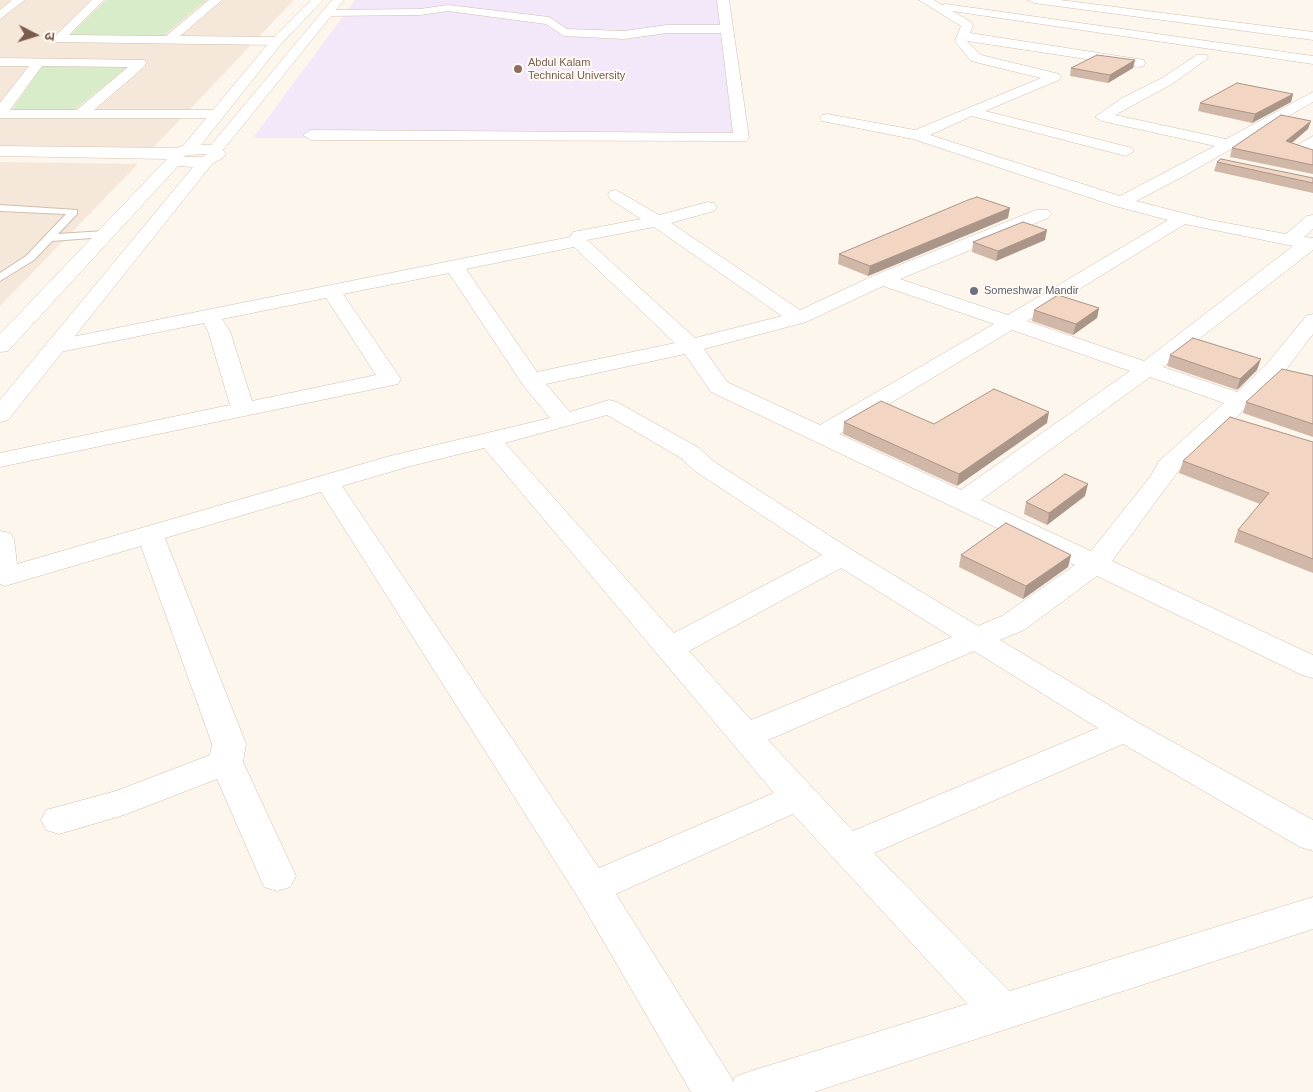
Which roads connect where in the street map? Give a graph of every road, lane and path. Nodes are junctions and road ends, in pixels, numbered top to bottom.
1 (19, 0) edge
2 (98, 0) edge
3 (216, 0) edge
4 (316, 0) edge
5 (338, 0) edge
6 (723, 0) edge
7 (1034, 0) edge
8 (930, 3) edge
9 (450, 4) edge
10 (327, 12) junction
11 (0, 16) edge
12 (727, 29) junction
13 (963, 36) junction
14 (1313, 36) edge
15 (169, 40) junction
16 (277, 41) junction
17 (1202, 58) dead end
18 (1313, 60) edge
19 (0, 62) edge
20 (38, 63) junction
21 (1140, 63) dead end
22 (1313, 96) edge
23 (972, 112) junction
24 (0, 114) edge
25 (216, 114) junction
26 (79, 115) junction
27 (827, 118) dead end
28 (311, 135) dead end
29 (916, 135) junction
30 (1313, 141) edge
31 (1228, 144) junction
32 (0, 151) edge
33 (1126, 151) dead end
34 (1313, 153) edge
35 (179, 155) junction
36 (210, 156) junction
37 (0, 157) edge
38 (1203, 158) junction
39 (1231, 164) edge
40 (616, 195) dead end
41 (1121, 202) junction
42 (708, 207) dead end
43 (0, 208) edge
44 (1042, 214) dead end
45 (1183, 218) junction
46 (1313, 220) edge
47 (657, 221) junction
48 (104, 234) junction
49 (50, 238) junction
50 (578, 242) junction
51 (1304, 242) edge
52 (455, 268) junction
53 (0, 278) edge
54 (882, 279) junction
55 (331, 292) junction
56 (210, 316) junction
57 (799, 318) junction
58 (1313, 320) edge
59 (1010, 323) junction
60 (0, 346) edge
61 (691, 346) junction
62 (55, 347) junction
63 (1148, 369) junction
64 (531, 380) junction
65 (1232, 408) junction
66 (243, 410) junction
67 (0, 415) edge
68 (565, 421) junction
69 (1251, 426) edge
70 (821, 435) junction
71 (489, 440) junction
72 (0, 460) edge
73 (327, 482) junction
74 (964, 501) junction
75 (150, 534) junction
76 (0, 539) edge
77 (842, 556) junction
78 (1095, 564) junction
79 (976, 638) junction
80 (670, 648) junction
81 (1313, 668) edge
82 (1125, 730) junction
83 (745, 736) junction
84 (226, 762) junction
85 (798, 797) junction
86 (59, 820) dead end
87 (1313, 837) edge
88 (848, 849) junction
89 (277, 876) dead end
90 (592, 888) junction
91 (1313, 913) edge
92 (1002, 1012) junction
93 (715, 1092) edge
94 (752, 1092) edge

1 - 11 street
2 - 15 street
3 - 15 street
4 - 16 street
5 - 10 street
6 - 12 street
7 - 14 street
8 - 13 street
8 - 18 street
9 - 10 street
9 - 12 street
10 - 36 street
12 - 28 street
13 - 21 street
13 - 23 street
15 - 16 street
16 - 25 street
17 - 31 street
19 - 20 street
20 - 24 street
20 - 26 street
22 - 31 street
23 - 29 street
23 - 33 street
24 - 26 street
25 - 26 street
25 - 35 street
27 - 29 street
29 - 41 street
30 - 34 street
31 - 38 street
32 - 35 street
35 - 36 street
35 - 37 street
35 - 48 street
36 - 62 street
38 - 39 street
38 - 41 street
40 - 47 street
41 - 45 street
42 - 47 street
43 - 49 lane
44 - 54 street
45 - 51 street
45 - 59 street
46 - 51 street
47 - 50 street
47 - 57 street
48 - 49 lane
48 - 60 street
49 - 53 lane
50 - 52 street
50 - 61 street
51 - 63 street
52 - 55 street
52 - 64 street
54 - 57 street
54 - 59 street
55 - 56 street
55 - 66 street
56 - 62 street
56 - 66 street
57 - 61 street
58 - 65 street
59 - 63 street
59 - 70 street
61 - 64 street
61 - 70 street
62 - 67 street
63 - 65 street
63 - 74 street
64 - 68 street
65 - 69 street
65 - 78 street
66 - 72 street
68 - 71 street
68 - 77 street
70 - 74 street
71 - 73 street
71 - 80 street
73 - 75 street
73 - 90 street
74 - 78 street
75 - 76 street
75 - 84 street
77 - 79 street
77 - 80 street
78 - 79 street
78 - 81 street
79 - 82 street
79 - 83 street
80 - 83 street
82 - 87 street
82 - 88 street
83 - 85 street
84 - 86 street
84 - 89 street
85 - 88 street
85 - 90 street
88 - 92 street
90 - 93 street
91 - 92 street
92 - 94 street

